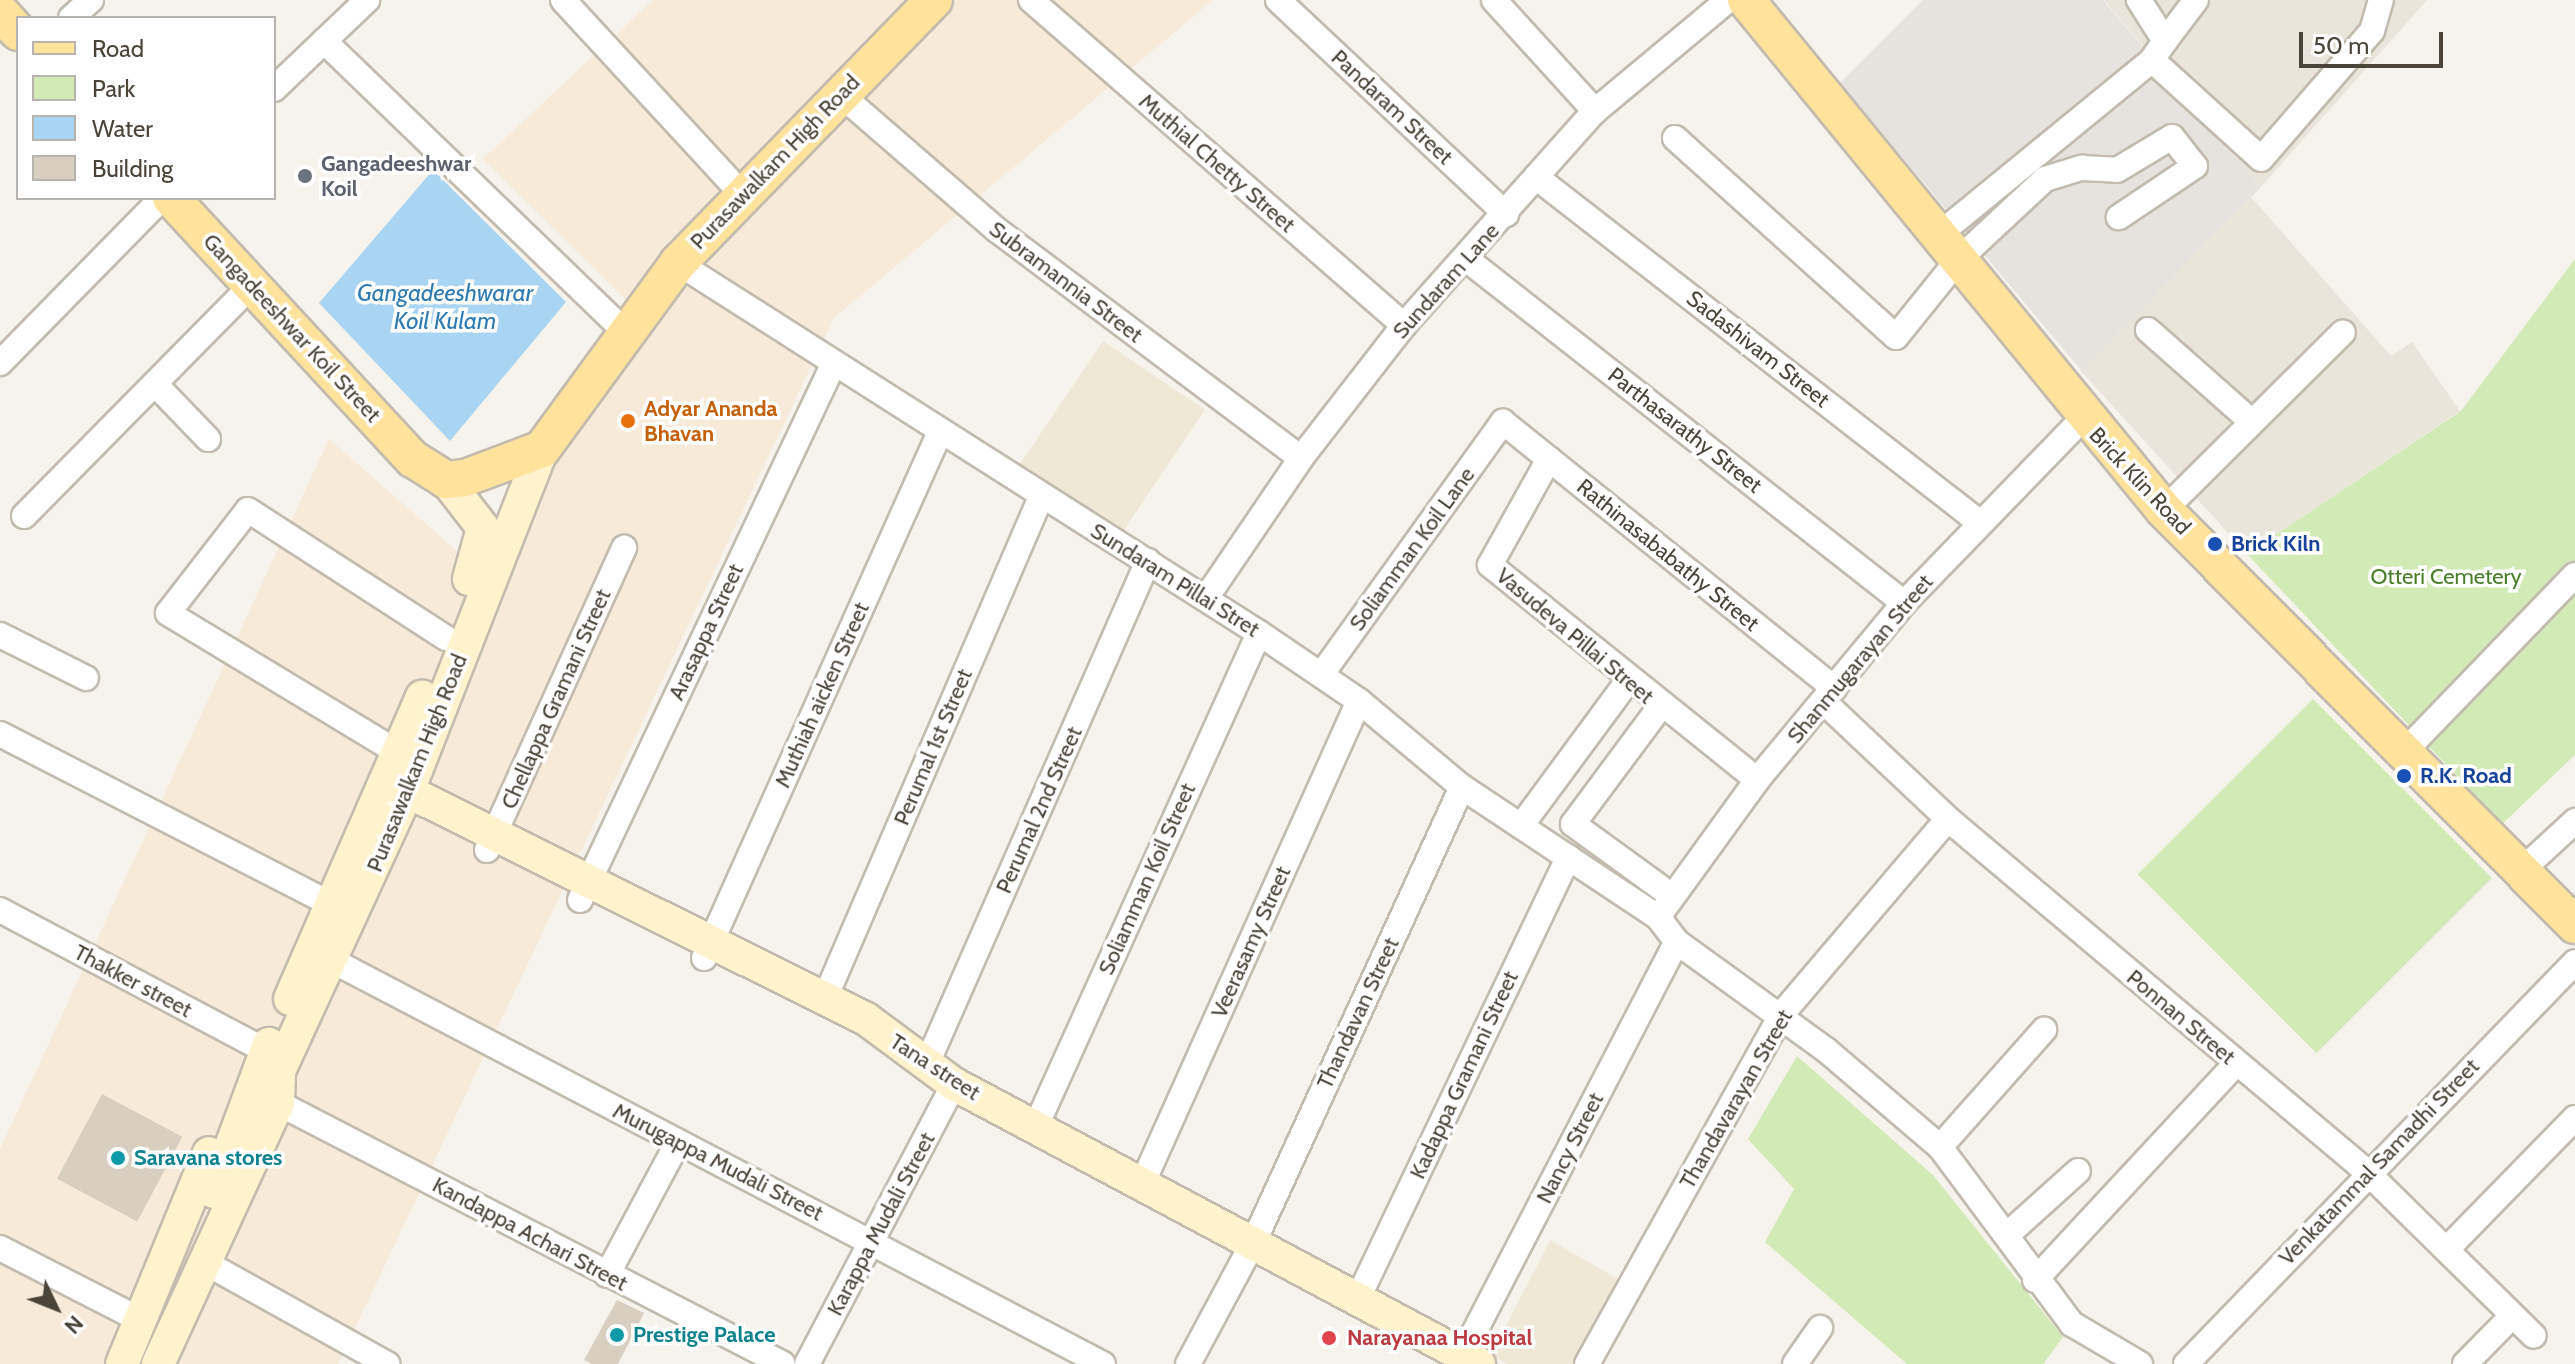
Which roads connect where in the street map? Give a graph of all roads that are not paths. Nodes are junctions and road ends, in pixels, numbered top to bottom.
1 (91, 0) edge
2 (367, 0) edge
3 (563, 0) edge
4 (934, 0) edge
5 (1031, 0) edge
6 (1278, 0) edge
7 (1494, 0) edge
8 (1728, 0) edge
9 (1746, 0) edge
10 (2139, 0) edge
11 (2196, 0) edge
12 (2381, 0) edge
13 (1698, 8) edge
14 (0, 12) edge
15 (73, 16) edge
16 (16, 30) edge
17 (324, 41) junction
18 (2159, 51) junction
19 (276, 87) edge
20 (841, 95) junction
21 (1595, 111) junction
22 (1675, 138) dead end
23 (1536, 177) junction
24 (740, 192) junction
25 (160, 200) edge
26 (173, 200) edge
27 (1506, 214) junction
28 (2119, 217) dead end
29 (1947, 249) junction
30 (1465, 258) junction
31 (678, 263) junction
32 (252, 285) junction
33 (1404, 325) junction
34 (623, 330) junction
35 (2148, 330) dead end
36 (2343, 332) dead end
37 (0, 363) edge
38 (833, 365) junction
39 (156, 385) junction
40 (2082, 419) junction
41 (1503, 422) joint
42 (2252, 422) junction
43 (940, 432) junction
44 (208, 439) dead end
45 (542, 449) junction
46 (1301, 458) junction
47 (413, 459) joint
48 (1549, 459) junction
49 (446, 480) junction
50 (1041, 497) junction
51 (2164, 510) junction
52 (24, 516) dead end
53 (1979, 522) junction
54 (624, 548) dead end
55 (1148, 561) junction
56 (2575, 575) edge
57 (1206, 598) junction
58 (1904, 603) junction
59 (1259, 633) junction
60 (0, 635) edge
61 (446, 638) junction
62 (1321, 675) junction
63 (86, 678) dead end
64 (1627, 682) junction
65 (1829, 695) junction
66 (1359, 701) junction
67 (1660, 707) junction
68 (0, 734) edge
69 (2404, 752) junction
70 (1757, 780) junction
71 (399, 782) junction
72 (1462, 787) junction
73 (1948, 819) junction
74 (2575, 821) edge
75 (1521, 826) junction
76 (490, 844) junction
77 (1568, 857) junction
78 (2523, 869) junction
79 (584, 890) junction
80 (1672, 896) junction
81 (334, 906) junction
82 (0, 910) edge
83 (1658, 917) junction
84 (2575, 925) edge
85 (1677, 942) junction
86 (708, 948) junction
87 (333, 961) junction
88 (2575, 962) edge
89 (825, 998) junction
90 (1781, 1015) junction
91 (2044, 1030) dead end
92 (882, 1032) junction
93 (929, 1059) junction
94 (2236, 1064) junction
95 (268, 1075) junction
96 (954, 1084) junction
97 (2575, 1118) edge
98 (1036, 1126) junction
99 (678, 1142) junction
100 (1940, 1147) junction
101 (2078, 1171) dead end
102 (2366, 1171) junction
103 (1143, 1182) junction
104 (2008, 1234) junction
105 (1255, 1239) junction
106 (873, 1242) junction
107 (0, 1248) edge
108 (2447, 1249) junction
109 (204, 1262) junction
110 (607, 1275) junction
111 (2035, 1280) junction
112 (1360, 1294) junction
113 (2510, 1318) junction
114 (141, 1320) junction
115 (1820, 1328) dead end
116 (2534, 1336) dead end
117 (1471, 1359) edge
118 (122, 1364) edge
119 (141, 1364) edge
120 (158, 1364) edge
121 (387, 1364) edge
122 (783, 1364) edge
123 (807, 1364) edge
124 (1103, 1364) edge
125 (1188, 1364) edge
126 (1587, 1364) edge
127 (1795, 1364) edge
128 (2140, 1364) edge
129 (2186, 1364) edge
130 (2465, 1364) edge

1 - 15 street
2 - 17 street
3 - 24 street
4 - 20 main road, Purasawalkam High Road
5 - 33 street, Muthial Chetty Street
6 - 27 street, Pandaram Street
7 - 21 street
8 - 13 street, Sundaram Lane
9 - 29 main road, Brick Klin Road
10 - 18 street
11 - 18 street
12 - 18 street
13 - 21 street, Sundaram Lane
14 - 16 main road
17 - 19 street
17 - 34 street
18 - 29 street
20 - 24 main road, Purasawalkam High Road
20 - 46 street, Subramannia Street
21 - 23 street, Sundaram Lane
22 - 29 street
23 - 27 street, Sundaram Lane
23 - 53 street, Sadashivam Street
24 - 31 main road, Purasawalkam High Road
25 - 37 street
26 - 32 main road, Gangadeeshwar Koil Street
27 - 30 street, Sundaram Lane
28 - 29 street
29 - 40 main road, Brick Klin Road
30 - 33 street, Sundaram Lane
30 - 58 street, Parthasarathy Street
31 - 34 main road, Purasawalkam High Road
31 - 38 street, Sundaram Pillai Stret
32 - 39 street
32 - 47 main road, Gangadeeshwar Koil Street
33 - 46 street, Sundaram Lane
34 - 45 main road, Purasawalkam High Road
35 - 42 street
36 - 42 street
38 - 43 street, Sundaram Pillai Stret
38 - 79 street, Arasappa Street
39 - 44 street
39 - 52 street
40 - 51 main road, Brick Klin Road
40 - 53 street, Shanmugarayan Street
41 - 48 street, Rathinasababathy Street
41 - 62 street, Soliamman Koil Lane
42 - 51 street
43 - 50 street, Sundaram Pillai Stret
43 - 86 street, Muthiah aicken Street
45 - 49 main road
45 - 71 street, Purasawalkam High Road
46 - 57 street, Sundaram Lane
47 - 49 main road, Purasawalkam High Road
48 - 64 street, Vasudeva Pillai Street
48 - 65 street, Rathinasababathy Street
49 - 61 street, Purasawalkam High Road
50 - 55 street, Sundaram Pillai Stret
50 - 89 street, Perumal 1st Street
51 - 69 main road, Brick Klin Road
53 - 58 street, Shanmugarayan Street
54 - 76 street, Chellappa Gramani Street
55 - 57 street, Sundaram Pillai Stret
55 - 93 street, Perumal 2nd Street
56 - 69 street
57 - 59 street, Sundaram Pillai Stret
58 - 65 street, Shanmugarayan Street
59 - 62 street, Sundaram Pillai Stret
59 - 98 street, Soliamman Koil Street
60 - 63 street
61 - 71 street, Purasawalkam High Road
61 - 71 street
62 - 66 street, Sundaram Pillai Stret
64 - 67 street, Vasudeva Pillai Street
64 - 75 street
65 - 70 street, Shanmugarayan Street
65 - 73 street, Ponnan Street
66 - 72 street, Sundaram Pillai Stret
66 - 103 street, Veerasamy Street
67 - 70 street, Vasudeva Pillai Street
67 - 80 street
68 - 81 street
69 - 78 main road, Brick Klin Road
70 - 80 street, Shanmugarayan Street
71 - 76 street
71 - 81 street, Purasawalkam High Road
71 - 87 street, Purasawalkam High Road
72 - 75 street, Sundaram Pillai Stret
72 - 105 street, Thandavan Street
73 - 90 street, Thandavarayan Street
73 - 94 street, Ponnan Street
74 - 78 street
75 - 77 street, Sundaram Pillai Stret
76 - 79 street
77 - 83 street, Sundaram Pillai Stret
77 - 112 street, Kadappa Gramani Street
78 - 84 main road, Brick Klin Road
79 - 86 street
80 - 83 street, Shanmugarayan Street
81 - 95 street, Purasawalkam High Road
82 - 95 street, Thakker street
83 - 85 street, Sundaram Pillai Stret
85 - 90 street, Sundaram Pillai Stret
85 - 117 street, Nancy Street
86 - 89 street, Tana street
86 - 92 street
87 - 95 street, Purasawalkam High Road
87 - 99 street, Murugappa Mudali Street
88 - 102 street, Venkatammal Samadhi Street
89 - 92 street, Tana street
90 - 100 street, Sundaram Pillai Stret
90 - 126 street, Thandavarayan Street
91 - 100 street
92 - 93 street, Tana street
93 - 96 street, Tana street
94 - 102 street, Ponnan Street
94 - 111 street
95 - 109 street
95 - 110 street, Kandappa Achari Street
95 - 114 street
95 - 119 street
96 - 98 street, Tana street
96 - 106 street, Karappa Mudali Street
97 - 108 street
98 - 103 street, Tana street
99 - 106 street, Murugappa Mudali Street
99 - 110 street
100 - 104 street, Sundaram Pillai Stret
101 - 104 street
102 - 108 street, Ponnan Street
102 - 129 street, Venkatammal Samadhi Street
103 - 105 street, Tana street
104 - 111 street, Sundaram Pillai Stret
105 - 112 street, Tana street
105 - 125 street, Thandavan Street
106 - 123 street, Karappa Mudali Street
106 - 124 street, Murugappa Mudali Street
107 - 114 street
108 - 113 street, Ponnan Street
109 - 120 street
109 - 121 street
110 - 122 street, Kandappa Achari Street
111 - 128 street, Sundaram Pillai Stret
112 - 117 street, Tana street
113 - 116 street, Ponnan Street
113 - 130 street
114 - 118 street
115 - 127 street

